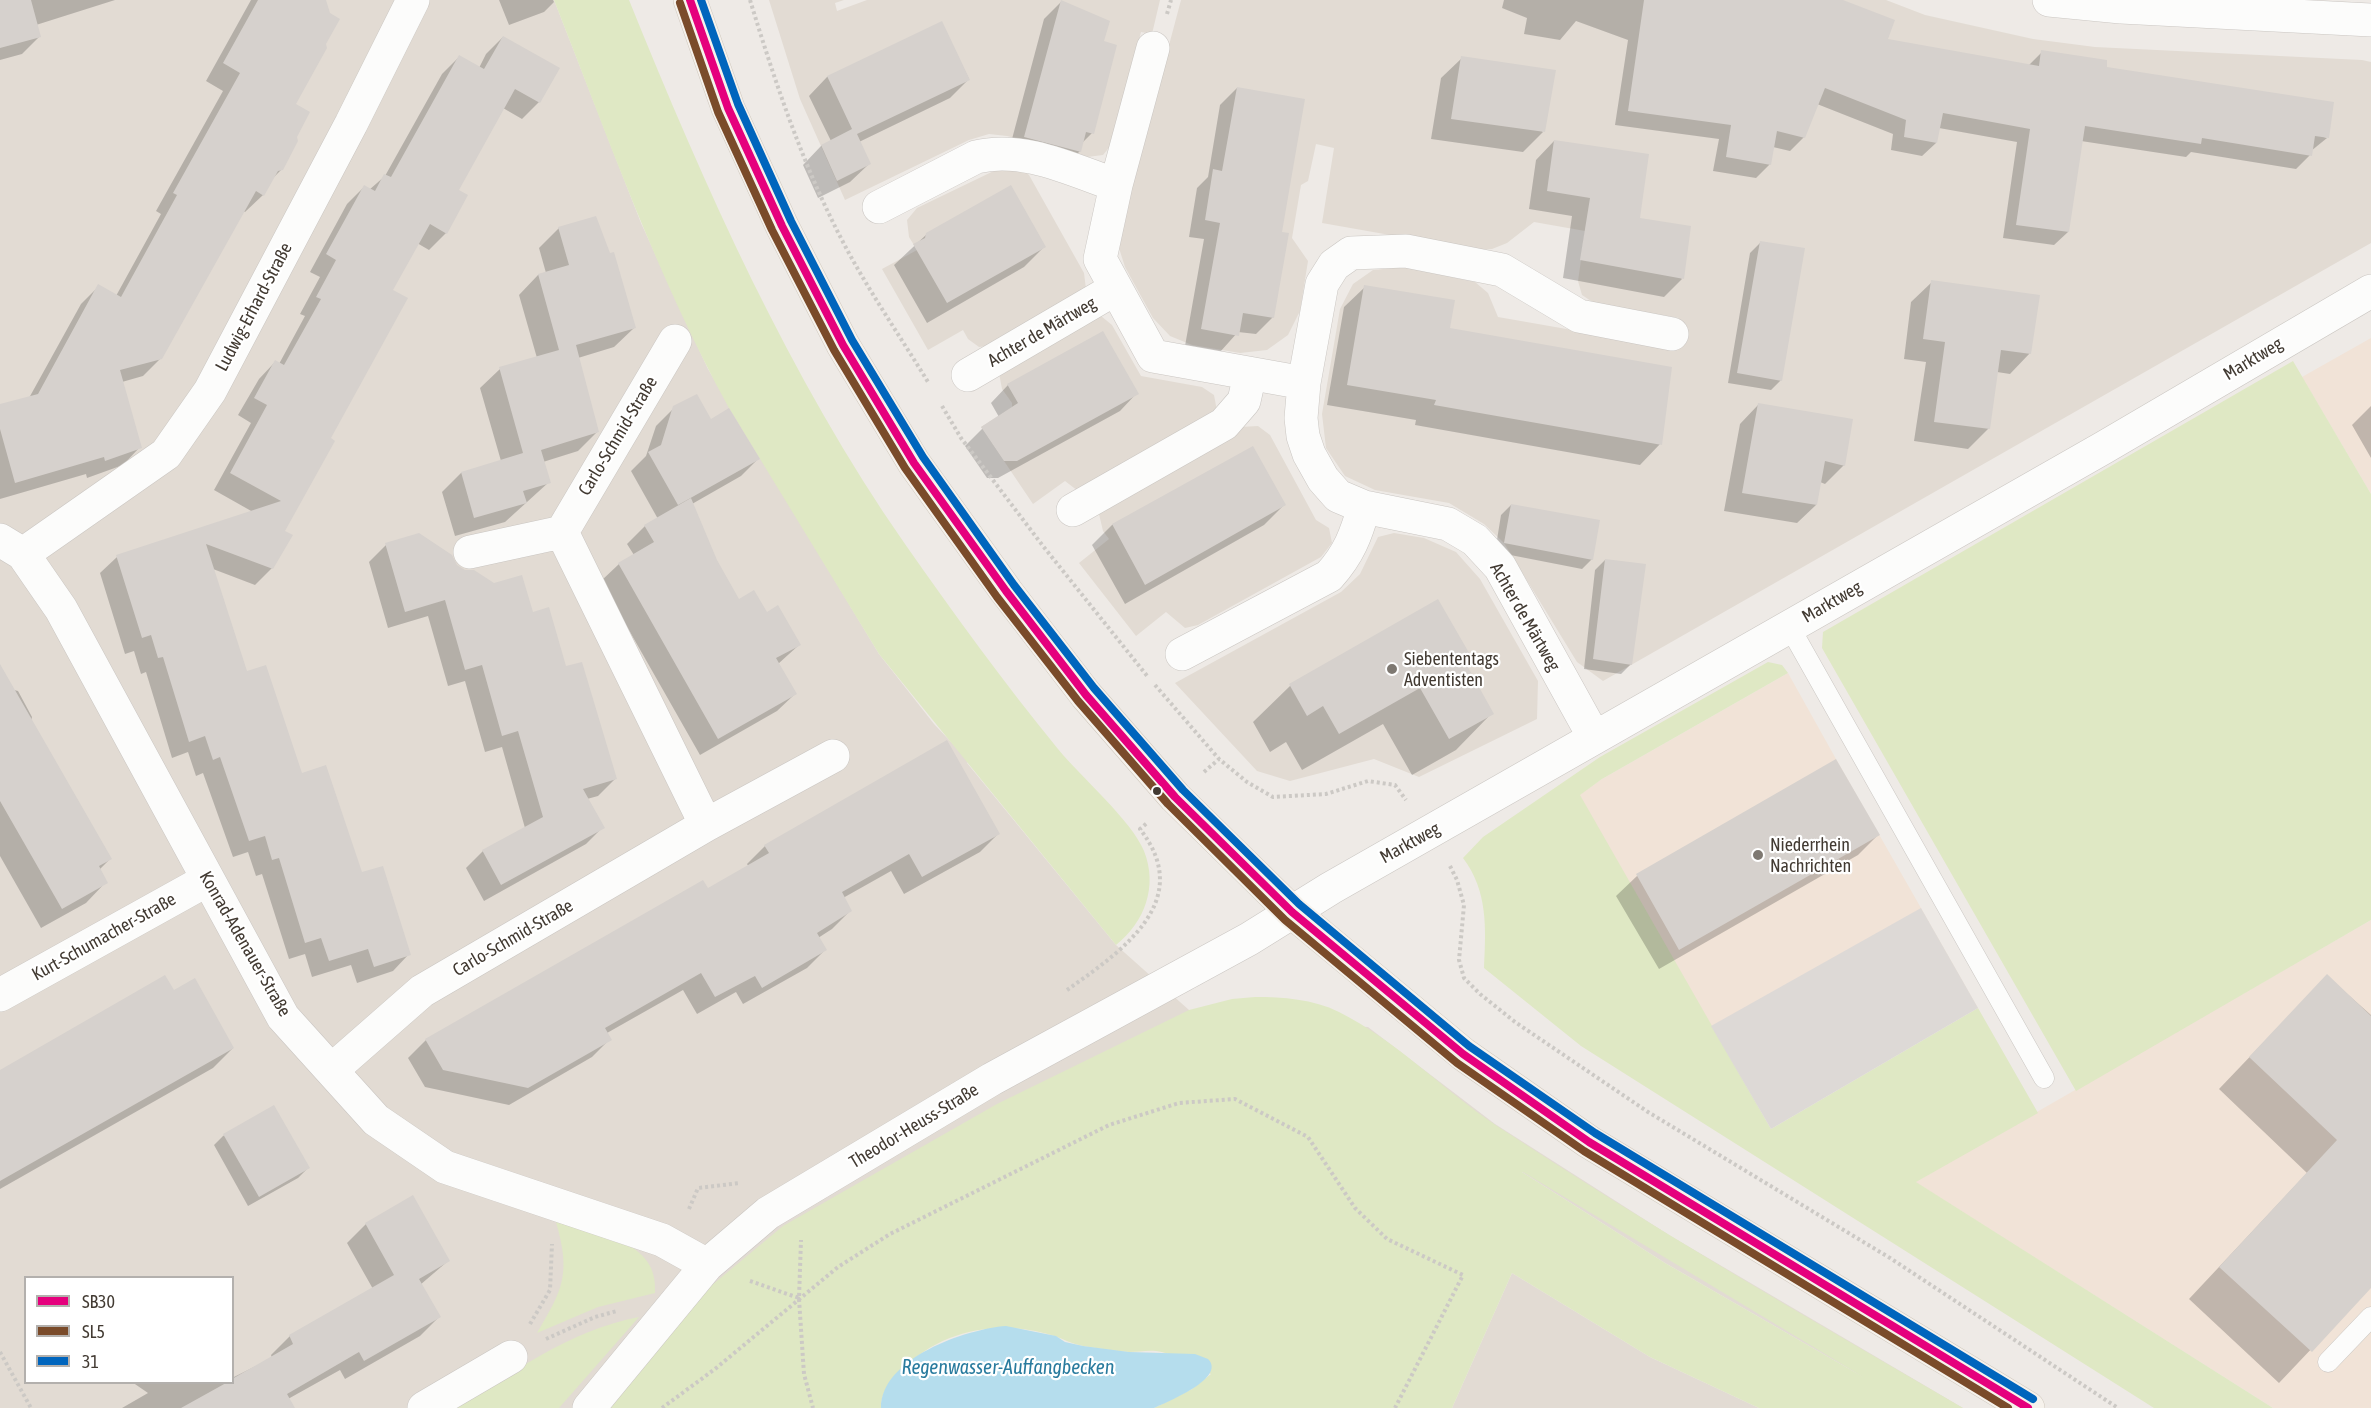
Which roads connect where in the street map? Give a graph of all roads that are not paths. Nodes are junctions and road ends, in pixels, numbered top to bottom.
1 (413, 0) edge
2 (690, 0) edge
3 (2049, 0) edge
4 (2182, 5) edge
5 (2371, 20) edge
6 (1153, 48) dead end
7 (1116, 184) junction
8 (879, 207) dead end
9 (1114, 289) junction
10 (2371, 291) edge
11 (1672, 333) dead end
12 (675, 341) dead end
13 (1250, 374) junction
14 (969, 375) dead end
15 (1304, 383) junction
16 (1364, 507) junction
17 (1073, 510) dead end
18 (562, 532) junction
19 (12, 547) edge
20 (470, 552) dead end
21 (1789, 626) junction
22 (1182, 654) dead end
23 (1594, 737) junction
24 (833, 756) dead end
25 (706, 825) junction
26 (207, 880) junction
27 (1292, 912) junction
28 (0, 995) edge
29 (333, 1069) junction
30 (2044, 1078) dead end
31 (707, 1265) junction
32 (2371, 1317) edge
33 (511, 1357) road end
34 (2328, 1362) dead end
35 (424, 1408) edge
36 (589, 1408) edge
37 (2028, 1408) edge

1 - 19 street, Ludwig-Erhard-Straße
2 - 27 street
3 - 4 street
4 - 5 street
6 - 7 street, Achter de Märtweg
7 - 8 street
7 - 9 street, Achter de Märtweg
9 - 13 street, Achter de Märtweg
9 - 14 street, Achter de Märtweg
10 - 21 street, Marktweg
11 - 15 street, Achter de Märtweg
12 - 18 street, Carlo-Schmid-Straße
13 - 15 street, Achter de Märtweg
13 - 17 street
15 - 16 street, Achter de Märtweg
16 - 22 street
16 - 23 street, Achter de Märtweg
18 - 20 street
18 - 25 street
19 - 26 street, Konrad-Adenauer-Straße
21 - 23 street, Marktweg
21 - 30 lane
23 - 27 street, Marktweg
24 - 25 street, Carlo-Schmid-Straße
25 - 29 street, Carlo-Schmid-Straße
26 - 28 street, Kurt-Schumacher-Straße
26 - 29 street, Konrad-Adenauer-Straße
27 - 31 street, Theodor-Heuss-Straße
27 - 37 street
29 - 31 street, Konrad-Adenauer-Straße
31 - 36 street, Theodor-Heuss-Straße
32 - 34 lane
33 - 35 street

